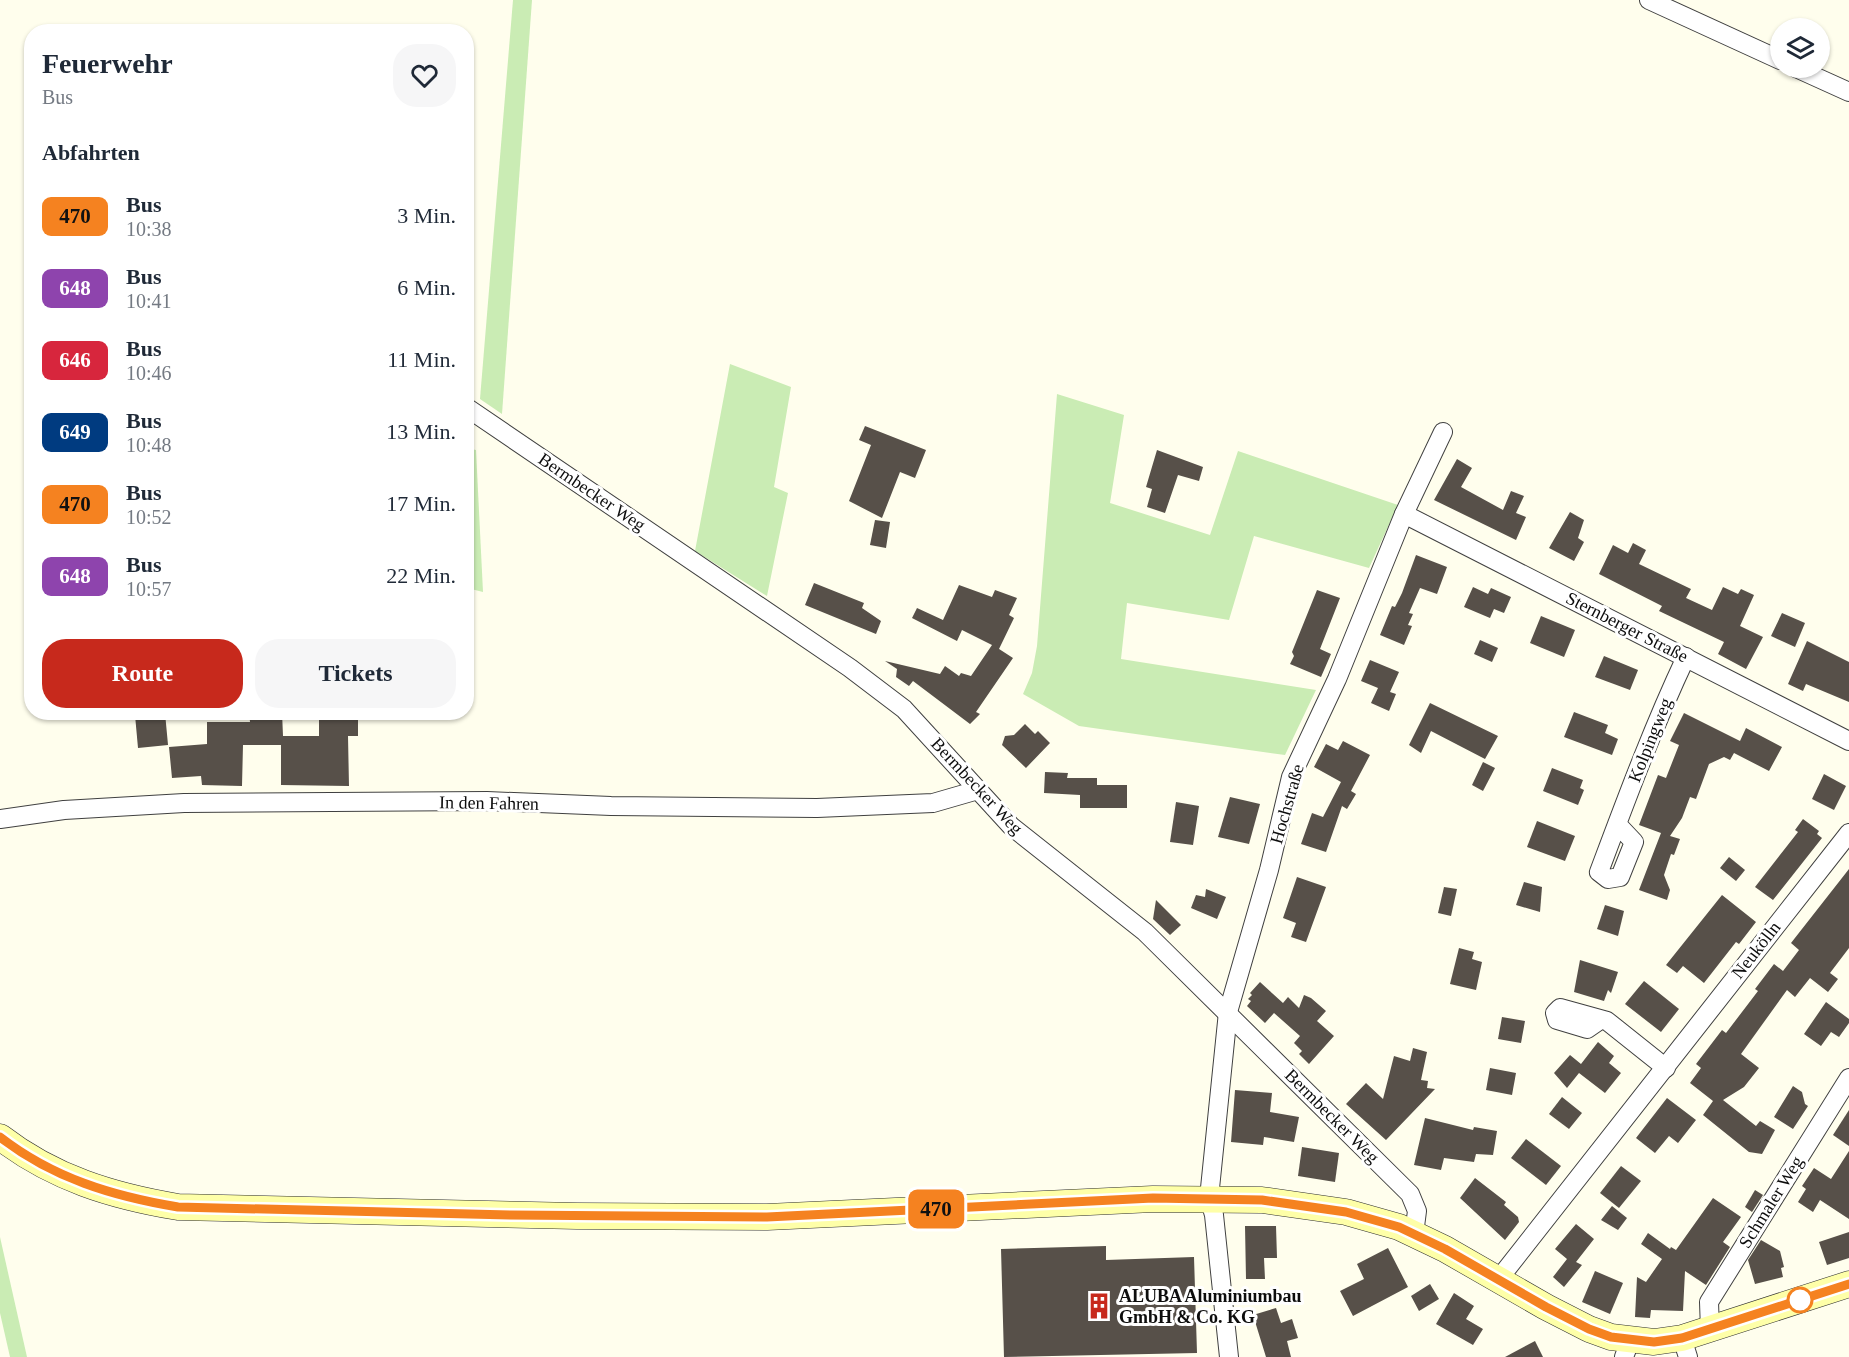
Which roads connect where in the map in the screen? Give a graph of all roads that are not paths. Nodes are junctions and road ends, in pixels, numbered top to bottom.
1 (1649, 0) edge
2 (1770, 55) edge
3 (1818, 78) edge
4 (1849, 92) edge
5 (474, 412) edge
6 (1443, 432) dead end
7 (1404, 514) junction
8 (1686, 657) junction
9 (1849, 741) edge
10 (978, 790) junction
11 (0, 819) edge
12 (1617, 824) dead end
13 (1849, 833) edge
14 (1228, 1012) junction
15 (1600, 1020) dead end
16 (1666, 1068) junction
17 (1849, 1078) edge
18 (0, 1137) edge
19 (1209, 1198) junction
20 (1414, 1234) junction
21 (1498, 1280) junction
22 (1849, 1284) edge
23 (1710, 1330) junction
24 (1685, 1348) edge
25 (1627, 1349) edge
26 (1229, 1357) edge

1 - 2 street
3 - 4 street
5 - 10 street, Bermbecker Weg
6 - 7 street, Hochstraße
7 - 8 street, Sternberger Straße
7 - 14 street, Hochstraße
8 - 9 street, Sternberger Straße
8 - 12 street, Kolpingweg
10 - 11 street, In den Fahren
10 - 14 street, Bermbecker Weg
13 - 16 street, Neukölln
14 - 19 street, Hochstraße
14 - 20 street, Bermbecker Weg
15 - 16 street
16 - 21 street, Neukölln
17 - 23 street, Schmaler Weg
18 - 19 main road
19 - 20 main road
19 - 26 street, Hochstraße
20 - 21 main road
21 - 25 main road
22 - 23 main road
23 - 24 main road
24 - 25 main road

